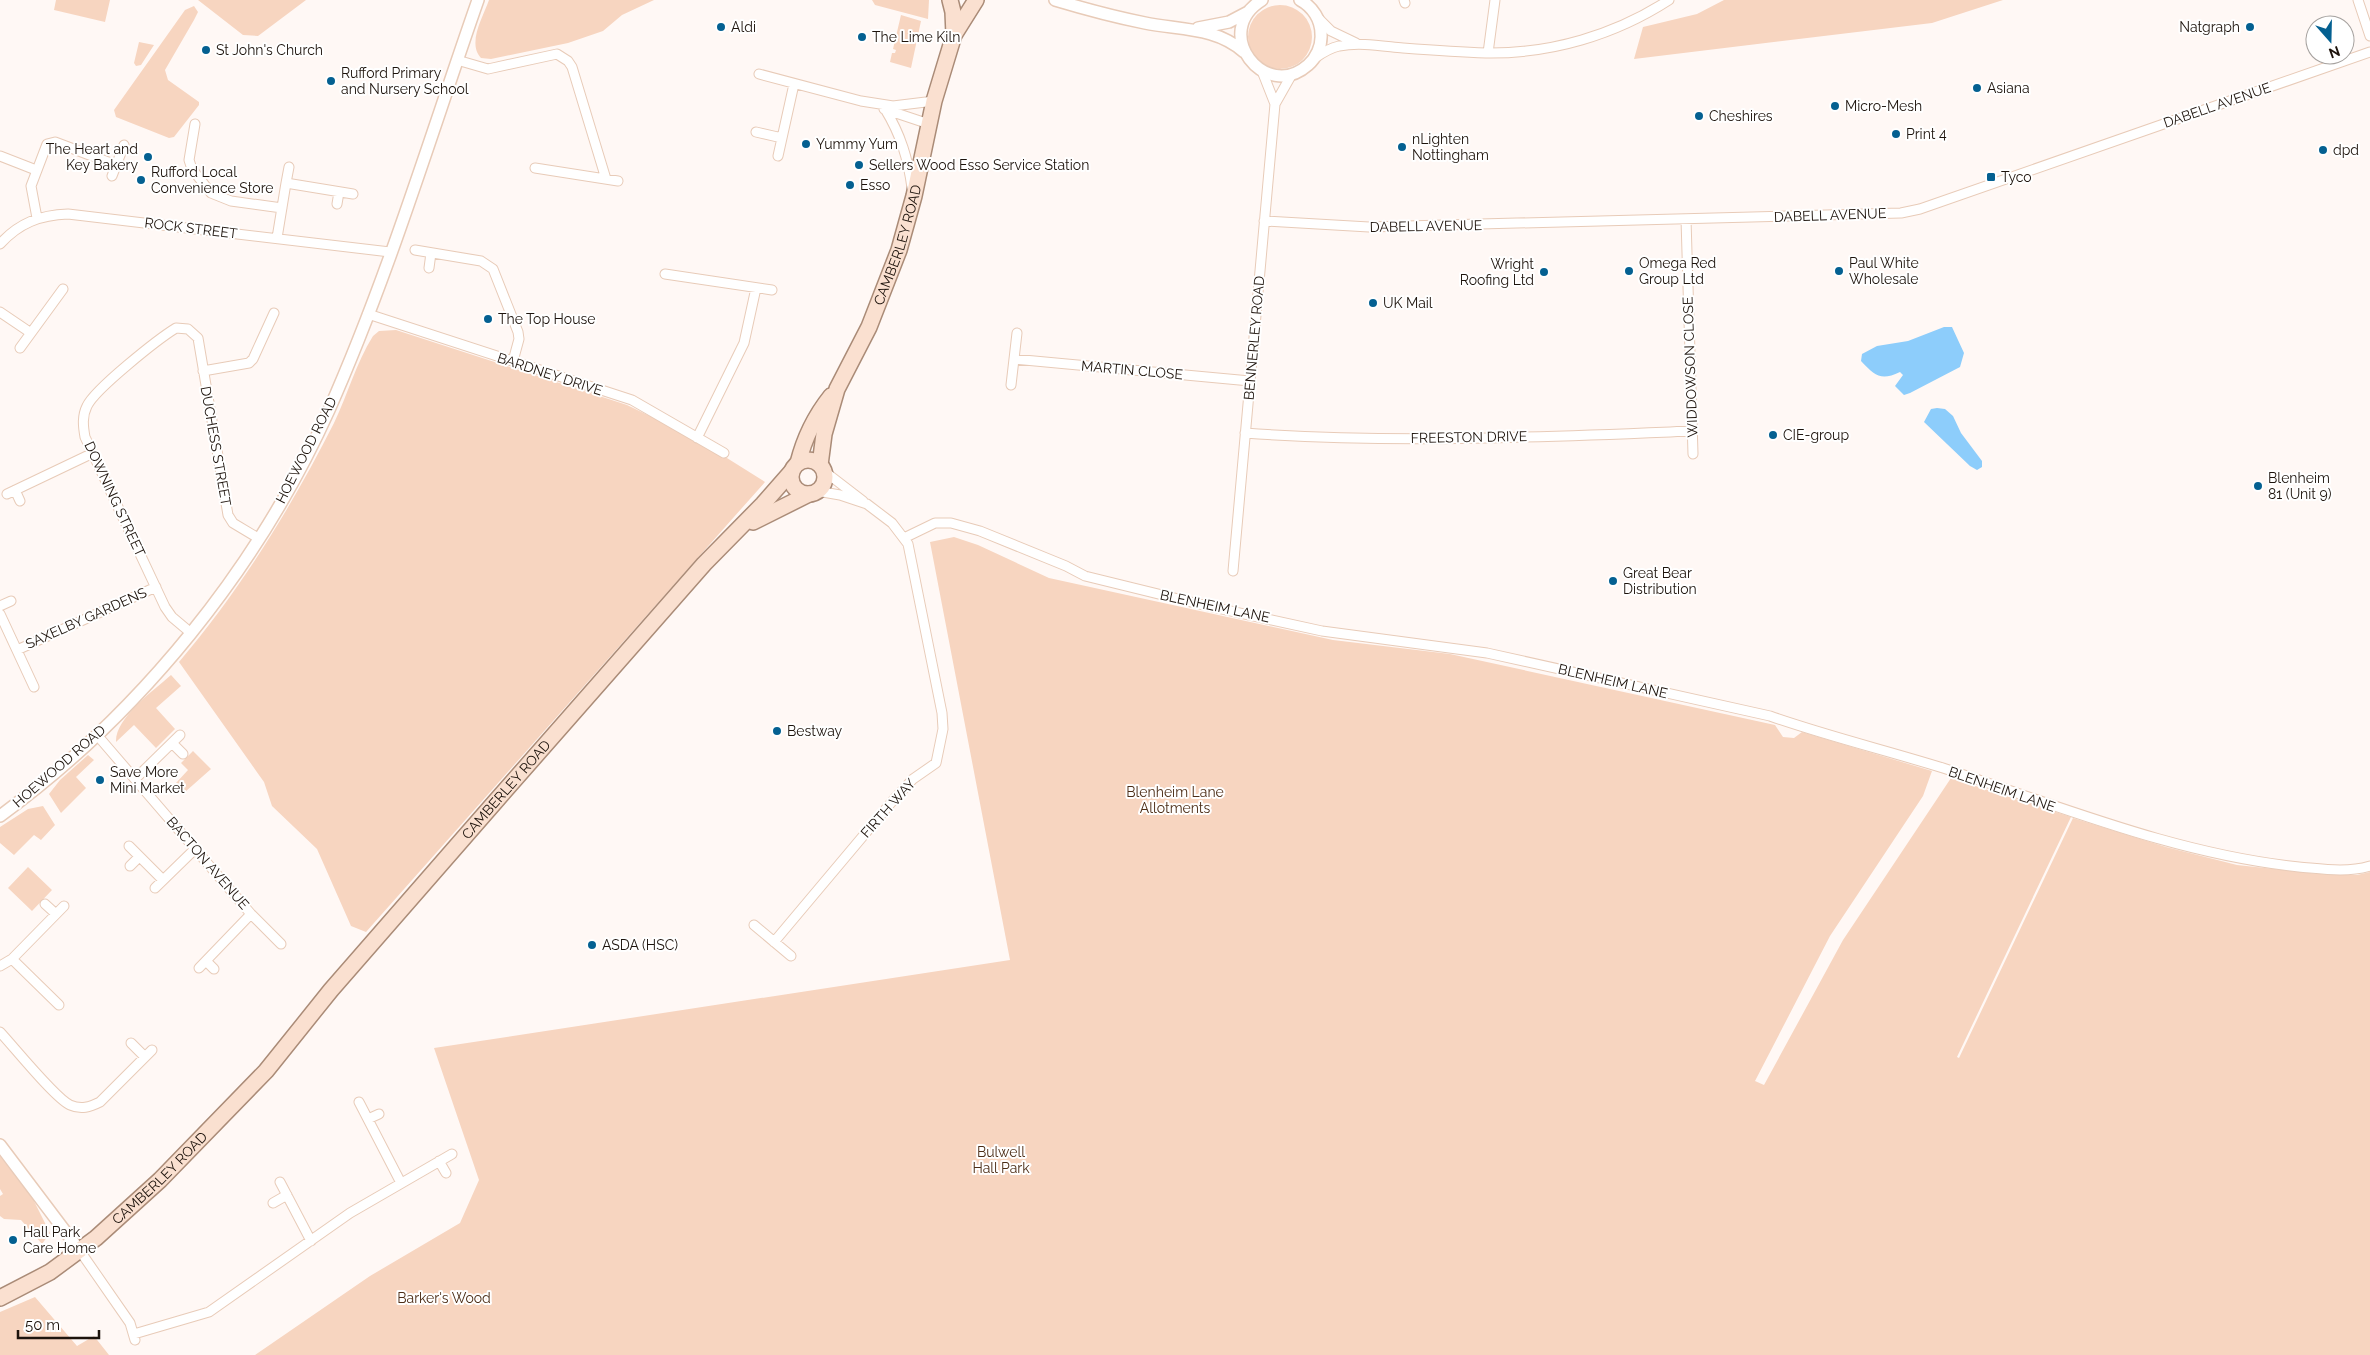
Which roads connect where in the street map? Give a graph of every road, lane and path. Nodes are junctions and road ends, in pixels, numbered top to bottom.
1 (478, 0) edge
2 (950, 0) edge
3 (976, 0) edge
4 (1055, 0) edge
5 (1262, 0) edge
6 (1301, 0) edge
7 (1494, 0) edge
8 (1669, 0) edge
9 (2358, 0) edge
10 (1248, 12) junction
11 (1318, 18) junction
12 (1191, 29) junction
13 (954, 35) junction
14 (2370, 36) edge
15 (1359, 44) junction
16 (2370, 52) edge
17 (1245, 53) junction
18 (1488, 53) junction
19 (1315, 58) junction
20 (457, 60) junction
21 (1262, 71) junction
22 (759, 74) dead end
23 (1292, 74) junction
24 (794, 84) junction
25 (934, 100) junction
26 (861, 101) junction
27 (1275, 104) junction
28 (885, 109) junction
29 (196, 124) dead end
30 (929, 124) junction
31 (756, 132) dead end
32 (782, 138) junction
33 (124, 145) dead end
34 (0, 156) edge
35 (778, 156) dead end
36 (116, 165) junction
37 (289, 167) dead end
38 (535, 168) dead end
39 (36, 170) junction
40 (112, 176) dead end
41 (606, 179) junction
42 (618, 181) dead end
43 (286, 183) junction
44 (339, 192) junction
45 (353, 194) dead end
46 (914, 196) junction
47 (337, 204) dead end
48 (282, 208) junction
49 (37, 218) junction
50 (1686, 219) junction
51 (1264, 221) junction
52 (277, 238) junction
53 (0, 244) edge
54 (415, 250) dead end
55 (390, 252) junction
56 (431, 253) junction
57 (429, 268) dead end
58 (665, 274) dead end
59 (756, 288) junction
60 (63, 289) dead end
61 (772, 290) dead end
62 (0, 312) edge
63 (274, 313) dead end
64 (368, 314) junction
65 (30, 333) junction
66 (1017, 333) dead end
67 (198, 338) joint
68 (20, 348) dead end
69 (1014, 358) junction
70 (512, 362) junction
71 (204, 371) junction
72 (1250, 381) junction
73 (1011, 385) dead end
74 (837, 390) junction
75 (1692, 431) junction
76 (1246, 433) junction
77 (698, 438) junction
78 (93, 453) junction
79 (724, 453) dead end
80 (1693, 454) dead end
81 (795, 467) junction
82 (822, 468) junction
83 (813, 492) junction
84 (20, 501) dead end
85 (866, 504) junction
86 (733, 535) junction
87 (258, 538) junction
88 (904, 538) junction
89 (1233, 571) dead end
90 (156, 587) junction
91 (11, 601) dead end
92 (0, 606) edge
93 (0, 614) edge
94 (191, 633) junction
95 (17, 650) junction
96 (34, 687) dead end
97 (97, 735) junction
98 (180, 735) dead end
99 (172, 743) junction
100 (183, 754) dead end
101 (135, 779) junction
102 (0, 816) edge
103 (129, 846) dead end
104 (195, 848) junction
105 (139, 856) junction
106 (130, 866) dead end
107 (2370, 866) edge
108 (163, 880) junction
109 (156, 888) dead end
110 (45, 904) dead end
111 (64, 906) dead end
112 (56, 914) junction
113 (251, 914) junction
114 (754, 925) dead end
115 (774, 942) junction
116 (281, 944) dead end
117 (791, 956) dead end
118 (12, 959) junction
119 (0, 966) edge
120 (214, 969) dead end
121 (59, 1005) dead end
122 (0, 1032) edge
123 (132, 1043) dead end
124 (359, 1102) dead end
125 (379, 1114) dead end
126 (368, 1120) junction
127 (0, 1145) edge
128 (452, 1154) dead end
129 (439, 1161) junction
130 (446, 1173) dead end
131 (280, 1182) dead end
132 (401, 1183) junction
133 (287, 1195) junction
134 (272, 1203) dead end
135 (311, 1241) junction
136 (80, 1251) junction
137 (0, 1298) edge

1 - 20 street, HOEWOOD ROAD
2 - 13 main road, CAMBERLEY ROAD
3 - 13 main road, CAMBERLEY ROAD
4 - 12 street
5 - 10 street
6 - 11 street
7 - 18 street
8 - 18 street
9 - 14 street
10 - 12 street
10 - 17 street
11 - 15 street
11 - 19 street
12 - 17 street
13 - 25 main road, CAMBERLEY ROAD
15 - 18 street
15 - 19 street
16 - 50 street, DABELL AVENUE
17 - 21 street
19 - 23 street
20 - 41 street
20 - 55 street, HOEWOOD ROAD
21 - 23 street
21 - 27 street, BENNERLEY ROAD
22 - 24 street
23 - 27 street, BENNERLEY ROAD
24 - 26 street
24 - 32 street
25 - 26 street
25 - 30 main road, CAMBERLEY ROAD
26 - 28 street
27 - 51 street, BENNERLEY ROAD
28 - 30 street
28 - 46 street
29 - 48 street
30 - 46 main road, CAMBERLEY ROAD
31 - 32 street
32 - 35 street
33 - 36 street
34 - 39 street
36 - 39 street
36 - 40 street
37 - 43 street
38 - 41 street
39 - 49 street
41 - 42 street
43 - 44 street
43 - 48 street
44 - 45 street
44 - 47 street
46 - 74 main road, CAMBERLEY ROAD
48 - 52 street
49 - 52 street, ROCK STREET
49 - 53 street, ROCK STREET
50 - 51 street, DABELL AVENUE
50 - 75 street, WIDDOWSON CLOSE
51 - 72 street, BENNERLEY ROAD
52 - 55 street, ROCK STREET
54 - 56 street
55 - 64 street, HOEWOOD ROAD
56 - 57 street
56 - 70 street
58 - 59 street
59 - 61 street
59 - 77 street
60 - 65 street
62 - 65 street
63 - 71 street
64 - 70 street, BARDNEY DRIVE
64 - 87 street, HOEWOOD ROAD
65 - 68 street
66 - 69 street
67 - 71 street, DUCHESS STREET
67 - 78 street, DOWNING STREET
69 - 72 street, MARTIN CLOSE
69 - 73 street
70 - 77 street, BARDNEY DRIVE
71 - 87 street, DUCHESS STREET
72 - 76 street, BENNERLEY ROAD
74 - 81 main road, CAMBERLEY ROAD
74 - 82 main road, CAMBERLEY ROAD
75 - 76 street, FREESTON DRIVE
75 - 80 street, WIDDOWSON CLOSE
76 - 89 street, BENNERLEY ROAD
77 - 79 street, BARDNEY DRIVE
78 - 84 street
78 - 90 street, DOWNING STREET
81 - 82 main road
81 - 83 main road
81 - 86 main road, CAMBERLEY ROAD
82 - 83 main road
82 - 85 street
83 - 85 street
83 - 86 main road, CAMBERLEY ROAD
85 - 88 street
86 - 136 main road, CAMBERLEY ROAD
87 - 94 street, HOEWOOD ROAD
88 - 107 street, BLENHEIM LANE
88 - 115 street, FIRTH WAY
90 - 94 street, DOWNING STREET
90 - 95 street, SAXELBY GARDENS
91 - 92 street
93 - 95 street
94 - 97 street, HOEWOOD ROAD
95 - 96 street
97 - 101 street, BACTON AVENUE
97 - 102 street, HOEWOOD ROAD
98 - 99 street
99 - 100 street
99 - 101 street
101 - 104 street, BACTON AVENUE
103 - 105 street
104 - 108 street
104 - 113 street, BACTON AVENUE
105 - 106 street
105 - 108 street
108 - 109 street
110 - 112 street
111 - 112 street
112 - 118 street
113 - 116 street, BACTON AVENUE
113 - 120 street
114 - 115 street
115 - 117 street
118 - 119 street
118 - 121 street
122 - 123 street
124 - 126 street
125 - 126 street
126 - 132 street
127 - 136 street
128 - 129 street
129 - 130 street
129 - 132 street
131 - 133 street
132 - 135 street
133 - 134 street
133 - 135 street
135 - 136 street
136 - 137 main road, CAMBERLEY ROAD

